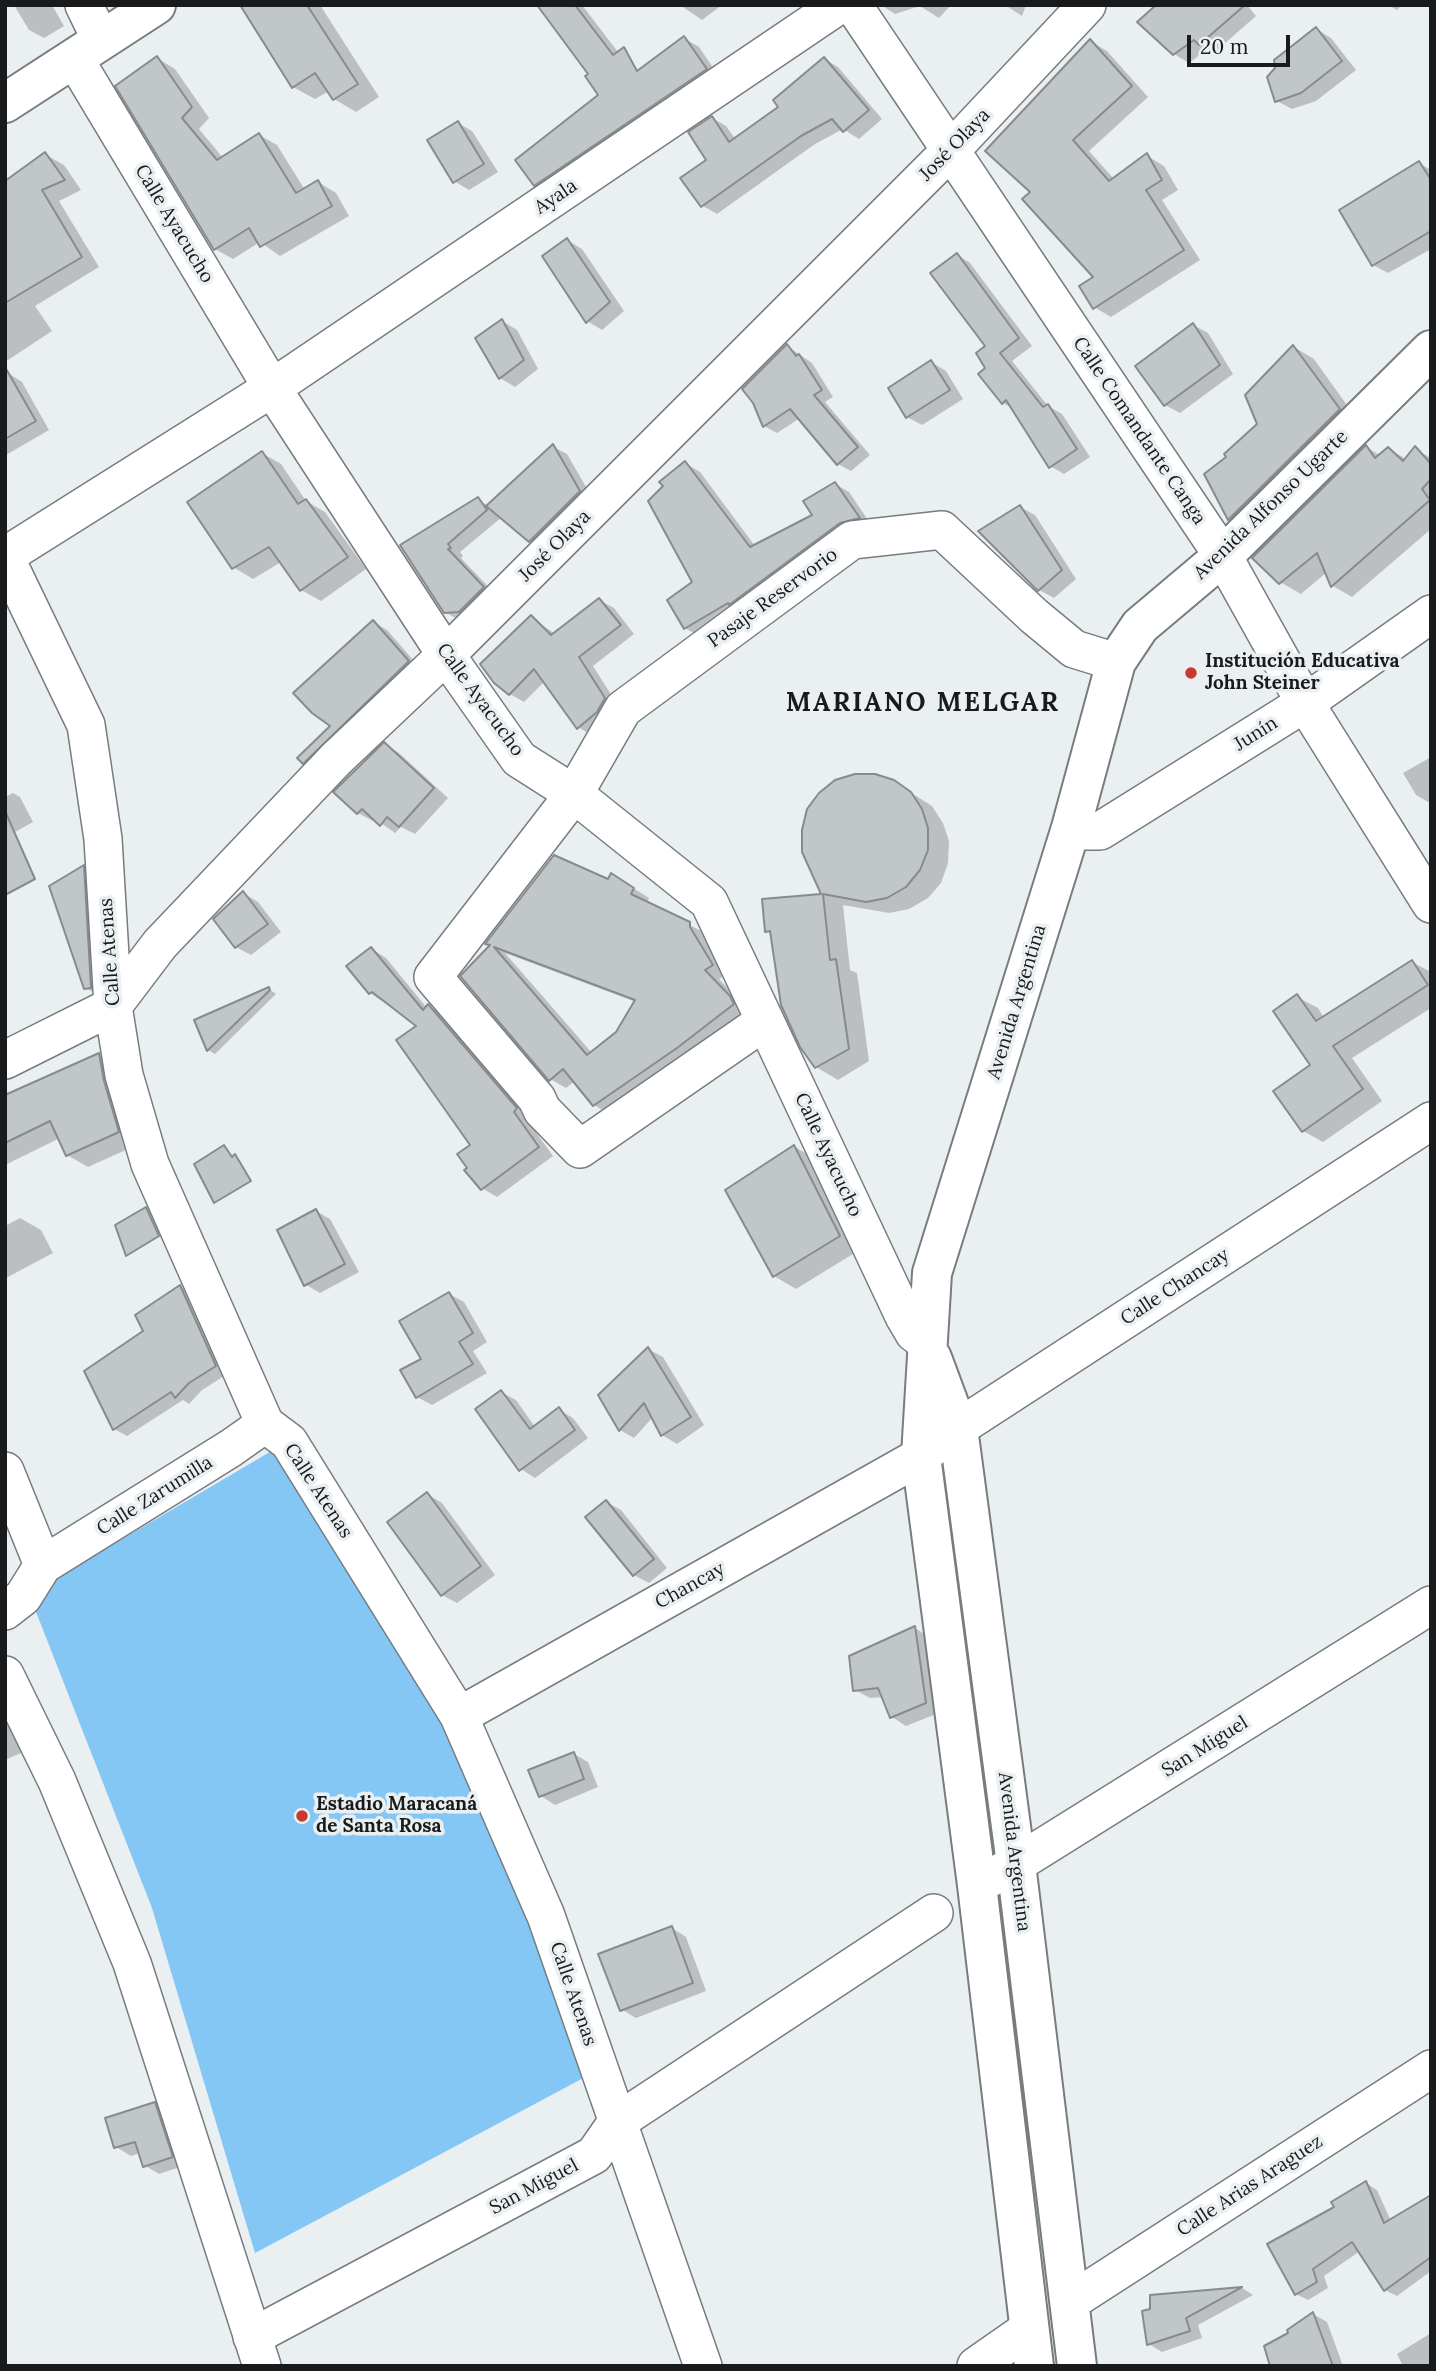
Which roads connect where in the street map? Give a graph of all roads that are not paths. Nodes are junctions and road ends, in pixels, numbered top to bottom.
1 (84, 5) edge
2 (156, 5) edge
3 (839, 5) edge
4 (853, 5) edge
5 (1087, 5) edge
6 (88, 49) junction
7 (5, 103) edge
8 (951, 150) junction
9 (1431, 350) edge
10 (272, 388) junction
11 (5, 556) edge
12 (1223, 556) junction
13 (1431, 614) edge
14 (446, 655) junction
15 (1116, 662) junction
16 (1305, 704) junction
17 (574, 794) junction
18 (1071, 828) junction
19 (1431, 904) edge
20 (113, 1006) junction
21 (765, 1021) junction
22 (5, 1060) edge
23 (1431, 1121) edge
24 (927, 1343) junction
25 (265, 1424) junction
26 (958, 1429) junction
27 (921, 1456) junction
28 (5, 1471) edge
29 (43, 1565) junction
30 (1431, 1605) edge
31 (5, 1611) edge
32 (5, 1675) edge
33 (459, 1717) junction
34 (1016, 1864) junction
35 (977, 1885) junction
36 (934, 1913) dead end
37 (1431, 2069) edge
38 (617, 2122) junction
39 (1070, 2302) junction
40 (1031, 2347) edge
41 (257, 2351) edge
42 (703, 2366) edge
43 (976, 2366) edge
44 (1077, 2366) edge

1 - 6 street, Calle Ayacucho
2 - 6 street
3 - 10 street, Ayala
4 - 8 street, Calle Comandante Canga
5 - 8 street, José Olaya
6 - 7 street
6 - 10 street, Calle Ayacucho
8 - 12 street, Calle Comandante Canga
8 - 14 street, José Olaya
9 - 12 street, Avenida Alfonso Ugarte
10 - 11 street, Ayala
10 - 14 street, Calle Ayacucho
11 - 20 street, Calle Atenas
12 - 15 street, Avenida Alfonso Ugarte
12 - 16 street, Calle Comandante Canga
13 - 16 street, Junín
14 - 17 street, Calle Ayacucho
14 - 20 street, José Olaya
15 - 17 street, Pasaje Reservorio
15 - 18 street, Avenida Argentina
16 - 18 street, Junín
16 - 19 street, Calle Comandante Canga
17 - 21 street, Calle Ayacucho
17 - 21 street, Pasaje Reservorio
18 - 24 street, Avenida Argentina
20 - 22 street, José Olaya
20 - 25 street, Calle Atenas
21 - 24 street, Calle Ayacucho
23 - 26 street, Calle Chancay
24 - 26 street, Avenida Argentina
24 - 27 street, Avenida Argentina
25 - 29 street, Calle Zarumilla
25 - 33 street, Calle Atenas
26 - 27 street, Calle Chancay
26 - 34 street, Avenida Argentina
27 - 33 street, Chancay
27 - 35 street, Avenida Argentina
28 - 29 street
29 - 31 street
30 - 34 street, San Miguel
32 - 41 street
33 - 38 street, Calle Atenas
34 - 35 street, San Miguel
34 - 39 street, Avenida Argentina
35 - 40 street, Avenida Argentina
36 - 38 street, San Miguel
37 - 39 street, Calle Arias Araguez
38 - 41 street, San Miguel
38 - 42 street, Calle Atenas
39 - 44 street, Avenida Argentina
40 - 43 street

